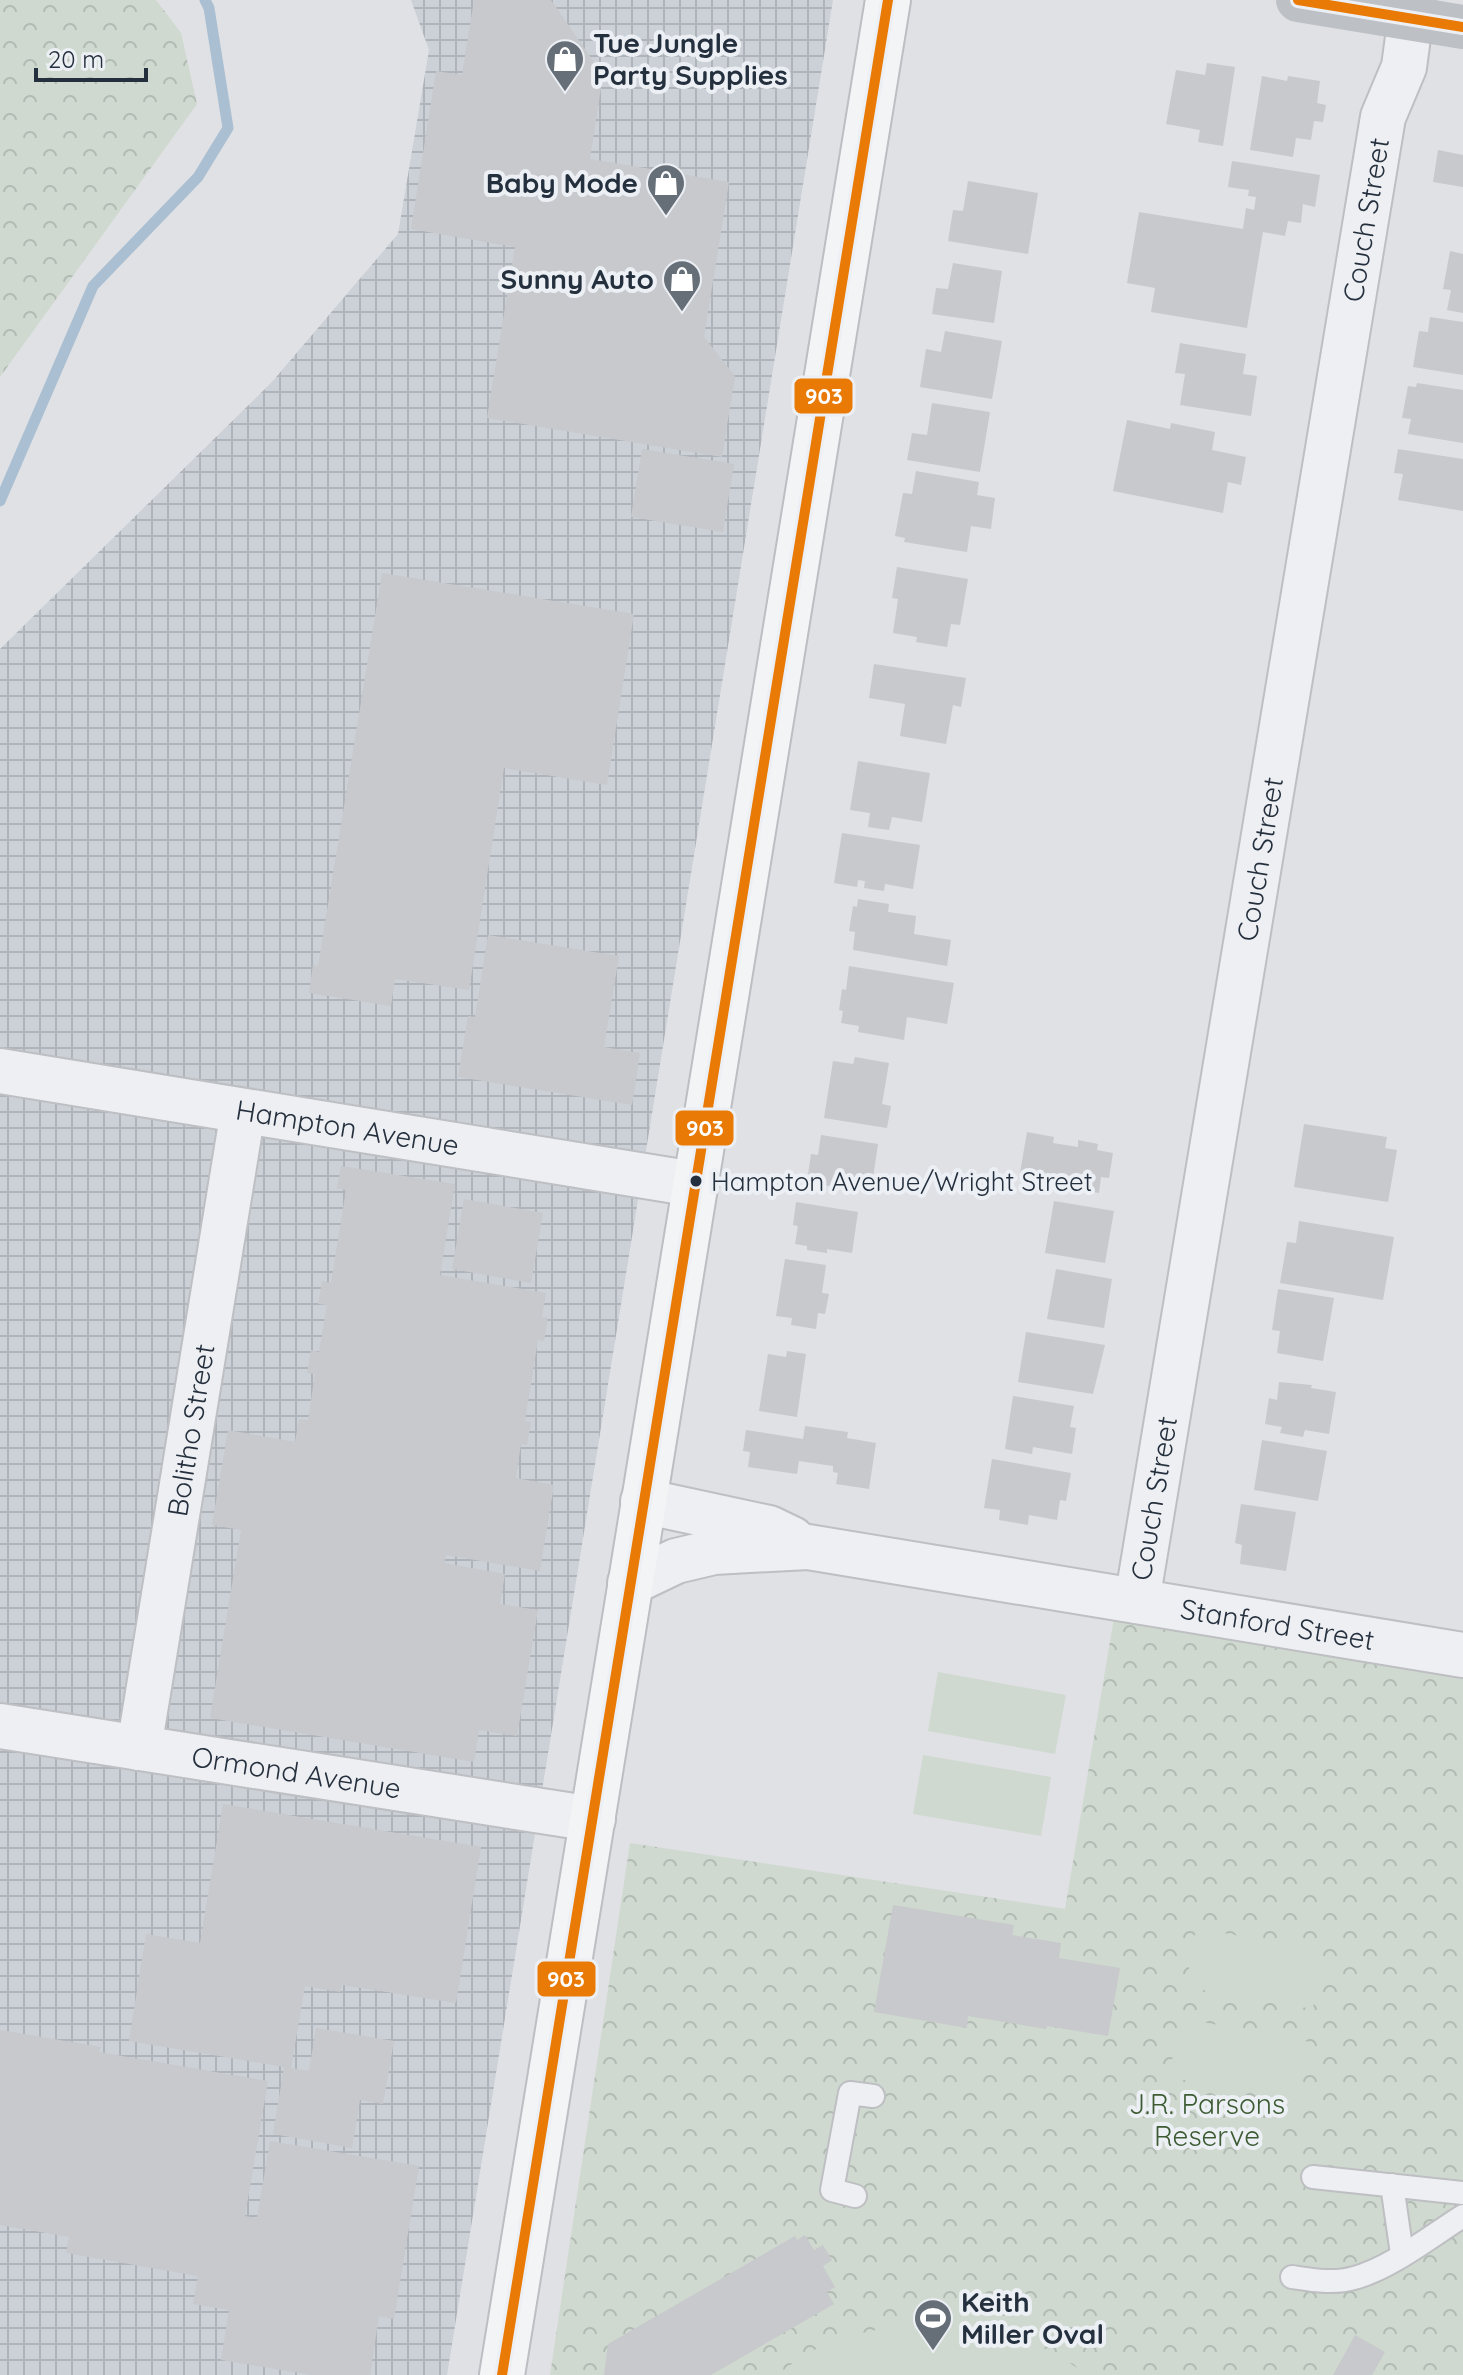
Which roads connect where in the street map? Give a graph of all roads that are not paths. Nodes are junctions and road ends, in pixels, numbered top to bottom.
1 (888, 0) edge
2 (1298, 0) edge
3 (1401, 8) edge
4 (1463, 27) edge
5 (0, 1071) edge
6 (243, 1111) junction
7 (694, 1184) junction
8 (643, 1501) junction
9 (808, 1547) junction
10 (630, 1583) junction
11 (1137, 1601) junction
12 (1463, 1655) edge
13 (0, 1726) edge
14 (139, 1748) junction
15 (593, 1819) junction
16 (873, 2096) dead end
17 (1313, 2177) dead end
18 (1392, 2185) junction
19 (1463, 2193) edge
20 (855, 2196) dead end
21 (1463, 2216) edge
22 (1402, 2254) junction
23 (1292, 2277) dead end
24 (502, 2375) edge

1 - 7 main road
2 - 3 street
3 - 4 street
3 - 11 street, Couch Street
5 - 6 street, Hampton Avenue
6 - 7 street, Hampton Avenue
6 - 14 street, Bolitho Street
7 - 8 main road
8 - 9 street, Stanford Street
8 - 10 main road
9 - 10 street, Stanford Street
9 - 11 street, Stanford Street
10 - 15 main road
11 - 12 street, Stanford Street
13 - 14 street, Ormond Avenue
14 - 15 street, Ormond Avenue
15 - 24 main road
16 - 20 lane
17 - 18 lane
18 - 19 lane
18 - 22 lane
21 - 22 lane
22 - 23 lane

